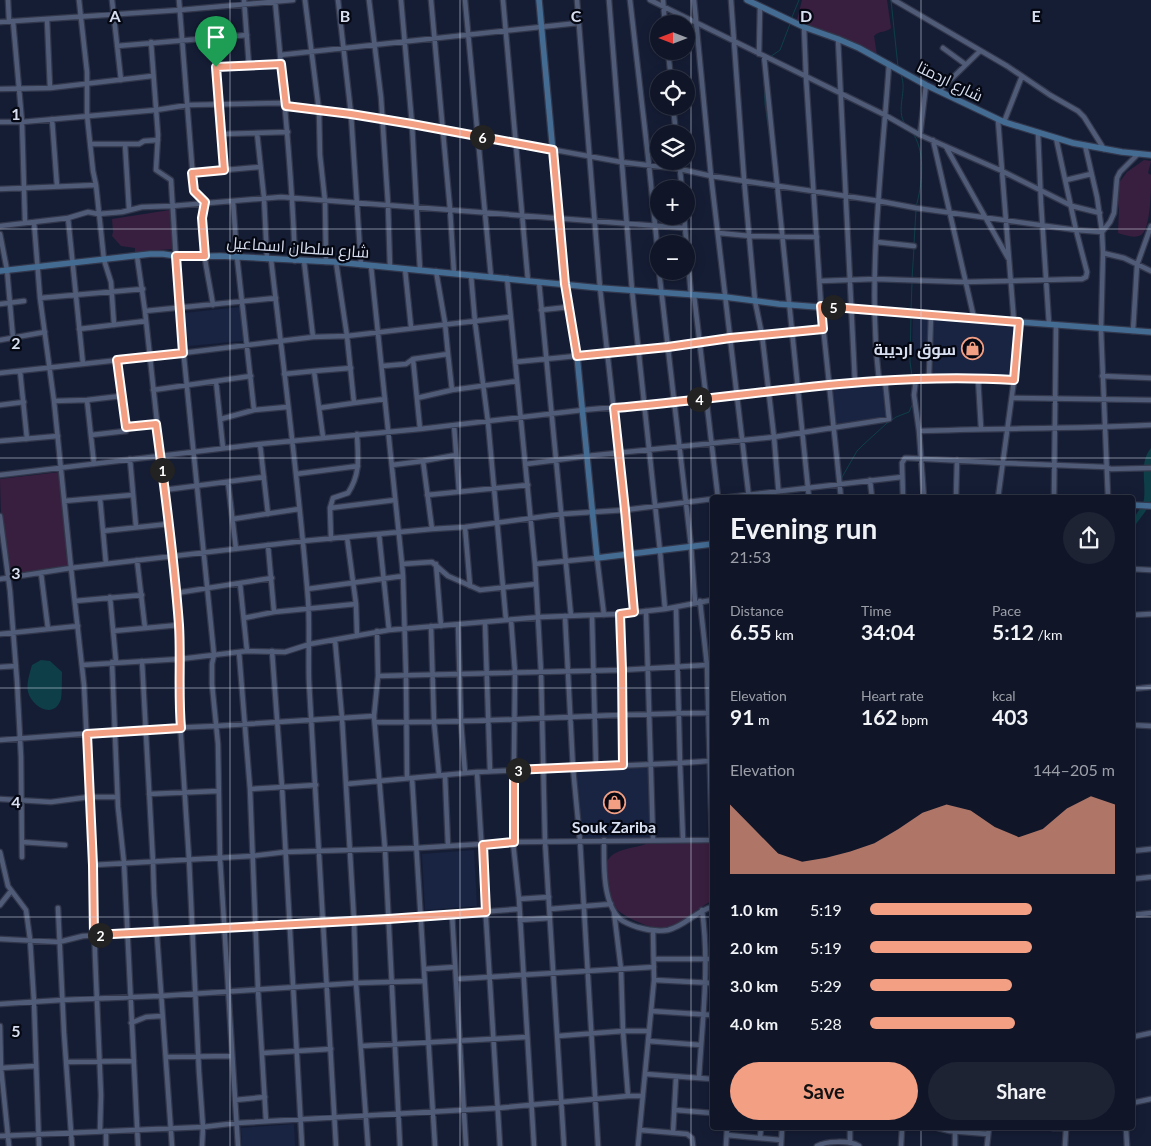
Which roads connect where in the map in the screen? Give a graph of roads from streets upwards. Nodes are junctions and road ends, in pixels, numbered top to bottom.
1 (8, 0) edge
2 (79, 0) edge
3 (112, 0) edge
4 (179, 0) edge
5 (293, 0) edge
6 (305, 0) edge
7 (338, 0) edge
8 (369, 0) edge
9 (401, 0) edge
10 (431, 0) edge
11 (465, 0) edge
12 (502, 0) edge
13 (539, 0) edge
14 (577, 0) edge
15 (609, 0) edge
16 (630, 0) edge
17 (650, 0) edge
18 (664, 0) edge
19 (694, 0) edge
20 (731, 0) edge
21 (748, 0) edge
22 (894, 0) edge
23 (275, 1) edge
24 (245, 2) edge
25 (760, 6) junction
26 (663, 7) junction
27 (180, 10) junction
28 (113, 14) junction
29 (664, 15) edge
30 (680, 15) edge
31 (695, 15) edge
32 (80, 16) junction
33 (47, 19) junction
34 (11, 21) junction
35 (0, 22) edge
36 (695, 22) joint
37 (578, 23) junction
38 (541, 26) junction
39 (804, 27) junction
40 (505, 30) junction
41 (246, 35) junction
42 (468, 35) junction
43 (214, 37) junction
44 (436, 38) junction
45 (838, 39) junction
46 (183, 40) junction
47 (734, 40) junction
48 (151, 42) junction
49 (404, 42) junction
50 (117, 46) junction
51 (374, 46) junction
52 (343, 48) junction
53 (943, 48) dead end
54 (980, 51) junction
55 (312, 52) junction
56 (280, 55) junction
57 (762, 55) junction
58 (281, 64) junction
59 (889, 64) junction
60 (965, 64) junction
61 (249, 66) junction
62 (216, 67) junction
63 (152, 76) junction
64 (1022, 76) junction
65 (806, 77) junction
66 (121, 80) junction
67 (86, 84) junction
68 (926, 85) junction
69 (50, 88) junction
70 (0, 89) edge
71 (19, 89) junction
72 (939, 91) junction
73 (840, 93) junction
74 (220, 104) junction
75 (188, 105) junction
76 (286, 106) junction
77 (156, 110) junction
78 (319, 111) junction
79 (351, 114) junction
80 (87, 115) junction
81 (885, 116) junction
82 (52, 119) junction
83 (382, 119) junction
84 (1001, 121) junction
85 (0, 122) edge
86 (22, 122) junction
87 (412, 124) junction
88 (443, 129) junction
89 (288, 132) junction
90 (257, 133) junction
91 (1038, 133) junction
92 (222, 134) junction
93 (920, 134) junction
94 (479, 136) junction
95 (1056, 138) junction
96 (158, 140) junction
97 (933, 140) junction
98 (514, 143) junction
99 (91, 144) junction
100 (125, 144) junction
101 (1085, 145) junction
102 (945, 146) junction
103 (1104, 149) junction
104 (553, 150) junction
105 (1139, 153) junction
106 (1151, 155) edge
107 (589, 156) junction
108 (621, 162) junction
109 (649, 165) junction
110 (260, 166) junction
111 (224, 170) junction
112 (684, 170) edge
113 (1002, 171) junction
114 (192, 173) junction
115 (1091, 174) junction
116 (711, 176) junction
117 (744, 179) junction
118 (1066, 180) junction
119 (96, 185) junction
120 (777, 185) junction
121 (57, 186) junction
122 (24, 187) junction
123 (0, 189) edge
124 (1040, 190) junction
125 (814, 191) junction
126 (292, 197) junction
127 (845, 197) junction
128 (264, 198) junction
129 (325, 200) junction
130 (233, 201) junction
131 (879, 201) junction
132 (205, 202) junction
133 (357, 202) junction
134 (388, 204) junction
135 (172, 206) junction
136 (416, 206) junction
137 (1072, 206) junction
138 (129, 209) junction
139 (450, 209) junction
140 (485, 212) junction
141 (948, 212) junction
142 (1100, 213) junction
143 (98, 214) junction
144 (522, 215) junction
145 (984, 217) junction
146 (68, 218) junction
147 (558, 218) junction
148 (1006, 220) junction
149 (595, 221) junction
150 (25, 222) junction
151 (34, 222) junction
152 (626, 224) junction
153 (685, 225) edge
154 (1042, 225) junction
155 (0, 226) edge
156 (655, 226) junction
157 (1151, 226) edge
158 (685, 228) junction
159 (1076, 230) junction
160 (1102, 232) junction
161 (719, 233) junction
162 (0, 234) edge
163 (656, 235) edge
164 (750, 236) junction
165 (783, 236) junction
166 (1149, 236) edge
167 (816, 237) junction
168 (877, 242) junction
169 (914, 246) dead end
170 (1103, 252) junction
171 (137, 256) junction
172 (176, 256) junction
173 (205, 256) junction
174 (237, 257) junction
175 (269, 259) junction
176 (104, 260) junction
177 (1008, 260) junction
178 (295, 261) junction
179 (304, 261) junction
180 (326, 262) junction
181 (336, 262) junction
182 (73, 264) junction
183 (1136, 264) junction
184 (361, 265) junction
185 (371, 266) junction
186 (390, 267) junction
187 (38, 268) junction
188 (406, 269) junction
189 (7, 270) junction
190 (420, 270) junction
191 (0, 271) edge
192 (436, 271) junction
193 (1151, 271) edge
194 (454, 273) junction
195 (471, 275) junction
196 (491, 277) junction
197 (507, 278) junction
198 (875, 279) junction
199 (660, 280) edge
200 (1046, 280) junction
201 (528, 281) junction
202 (820, 281) junction
203 (850, 281) junction
204 (1011, 281) junction
205 (539, 282) junction
206 (964, 282) junction
207 (565, 284) junction
208 (143, 288) junction
209 (600, 288) junction
210 (632, 290) junction
211 (110, 291) junction
212 (661, 293) junction
213 (75, 295) junction
214 (692, 295) junction
215 (725, 297) junction
216 (40, 298) junction
217 (276, 298) junction
218 (24, 301) dead end
219 (243, 301) junction
220 (755, 301) junction
221 (10, 302) junction
222 (0, 304) edge
223 (788, 304) junction
224 (213, 305) junction
225 (821, 306) junction
226 (569, 307) junction
227 (179, 308) junction
228 (852, 309) junction
229 (541, 310) junction
230 (145, 311) junction
231 (875, 311) junction
232 (931, 315) junction
233 (510, 316) junction
234 (974, 318) junction
235 (146, 321) junction
236 (475, 322) junction
237 (1017, 322) junction
238 (445, 323) junction
239 (1052, 324) junction
240 (114, 325) junction
241 (411, 327) junction
242 (79, 329) junction
243 (823, 329) junction
244 (1101, 330) junction
245 (1133, 331) junction
246 (45, 332) junction
247 (377, 332) junction
248 (792, 332) junction
249 (1151, 332) edge
250 (762, 335) junction
251 (347, 336) junction
252 (313, 337) junction
253 (13, 338) junction
254 (730, 338) junction
255 (0, 340) edge
256 (280, 341) junction
257 (699, 342) junction
258 (248, 344) junction
259 (668, 347) junction
260 (638, 350) junction
261 (607, 352) junction
262 (183, 353) junction
263 (448, 354) junction
264 (150, 356) junction
265 (577, 356) junction
266 (413, 359) junction
267 (546, 359) junction
268 (117, 360) junction
269 (515, 362) junction
270 (83, 364) junction
271 (382, 366) junction
272 (50, 367) junction
273 (350, 368) junction
274 (20, 370) junction
275 (314, 371) junction
276 (0, 373) edge
277 (284, 374) junction
278 (251, 376) junction
279 (1102, 376) junction
280 (929, 377) junction
281 (978, 378) junction
282 (1151, 378) edge
283 (916, 379) junction
284 (879, 380) junction
285 (885, 380) junction
286 (1014, 380) junction
287 (216, 381) junction
288 (517, 381) junction
289 (855, 383) junction
290 (483, 385) junction
291 (187, 386) junction
292 (828, 386) junction
293 (798, 389) junction
294 (154, 390) junction
295 (452, 390) junction
296 (768, 392) junction
297 (121, 396) junction
298 (737, 396) junction
299 (417, 398) junction
300 (706, 398) junction
301 (1012, 398) junction
302 (1055, 398) junction
303 (1103, 398) junction
304 (385, 399) junction
305 (87, 400) junction
306 (1151, 400) edge
307 (54, 401) junction
308 (24, 402) junction
309 (675, 402) junction
310 (354, 403) junction
311 (0, 405) edge
312 (644, 405) junction
313 (288, 407) junction
314 (319, 408) junction
315 (614, 408) junction
316 (254, 410) junction
317 (583, 410) junction
318 (550, 414) junction
319 (520, 418) junction
320 (221, 419) junction
321 (488, 422) junction
322 (156, 424) junction
323 (454, 425) junction
324 (1151, 425) edge
325 (1055, 426) junction
326 (126, 427) junction
327 (1008, 427) junction
328 (1104, 427) junction
329 (834, 428) junction
330 (981, 428) junction
331 (420, 429) junction
332 (919, 430) junction
333 (389, 432) junction
334 (802, 432) junction
335 (357, 434) junction
336 (91, 435) junction
337 (58, 436) junction
338 (324, 437) junction
339 (774, 437) junction
340 (27, 439) junction
341 (742, 440) junction
342 (0, 441) edge
343 (292, 441) junction
344 (711, 443) junction
345 (260, 444) junction
346 (224, 448) junction
347 (680, 448) junction
348 (650, 450) junction
349 (194, 452) junction
350 (618, 452) junction
351 (160, 455) junction
352 (456, 455) junction
353 (587, 456) junction
354 (921, 458) junction
355 (130, 459) junction
356 (556, 460) junction
357 (957, 460) junction
358 (423, 461) junction
359 (1004, 463) junction
360 (94, 464) junction
361 (526, 464) junction
362 (392, 465) junction
363 (358, 466) junction
364 (1054, 466) junction
365 (1106, 467) junction
366 (62, 468) junction
367 (1151, 468) edge
368 (296, 474) junction
369 (0, 475) edge
370 (902, 476) junction
371 (264, 477) junction
372 (870, 480) junction
373 (228, 482) junction
374 (840, 483) junction
375 (528, 485) junction
376 (196, 487) junction
377 (808, 487) junction
378 (494, 489) junction
379 (164, 490) junction
380 (459, 491) junction
381 (778, 491) junction
382 (132, 495) junction
383 (427, 495) junction
384 (718, 495) edge
385 (749, 495) edge
386 (755, 495) edge
387 (779, 495) edge
388 (809, 495) edge
389 (841, 495) edge
390 (872, 495) edge
391 (903, 495) edge
392 (924, 495) edge
393 (956, 495) edge
394 (999, 495) edge
395 (1054, 495) edge
396 (1108, 495) edge
397 (100, 498) junction
398 (710, 499) edge
399 (394, 500) junction
400 (64, 502) junction
401 (686, 502) junction
402 (1135, 505) edge
403 (656, 506) junction
404 (1151, 506) edge
405 (330, 508) junction
406 (299, 509) junction
407 (625, 510) junction
408 (592, 512) junction
409 (268, 514) junction
410 (562, 514) junction
411 (0, 516) edge
412 (530, 518) junction
413 (233, 519) junction
414 (497, 523) junction
415 (168, 524) junction
416 (136, 526) junction
417 (465, 527) junction
418 (432, 529) junction
419 (102, 530) junction
420 (399, 532) junction
421 (379, 534) junction
422 (347, 537) junction
423 (331, 539) junction
424 (303, 541) junction
425 (710, 544) edge
426 (268, 545) junction
427 (691, 546) junction
428 (236, 549) junction
429 (660, 551) junction
430 (204, 553) junction
431 (629, 555) junction
432 (172, 558) junction
433 (597, 558) junction
434 (137, 560) junction
435 (566, 561) junction
436 (106, 564) junction
437 (402, 564) junction
438 (436, 564) junction
439 (535, 564) junction
440 (71, 568) junction
441 (1135, 569) edge
442 (1151, 570) edge
443 (41, 573) junction
444 (403, 576) junction
445 (8, 578) junction
446 (272, 578) junction
447 (383, 578) junction
448 (0, 579) edge
449 (240, 583) junction
450 (353, 583) junction
451 (536, 584) junction
452 (470, 586) junction
453 (504, 587) junction
454 (208, 589) junction
455 (307, 589) junction
456 (176, 593) junction
457 (142, 595) junction
458 (110, 598) junction
459 (710, 600) edge
460 (75, 601) junction
461 (698, 602) junction
462 (356, 604) junction
463 (676, 607) junction
464 (308, 609) junction
465 (665, 609) junction
466 (646, 611) junction
467 (274, 612) junction
468 (634, 612) junction
469 (620, 614) junction
470 (1151, 614) edge
471 (604, 615) junction
472 (1135, 615) edge
473 (565, 616) junction
474 (571, 616) junction
475 (592, 616) junction
476 (538, 617) junction
477 (244, 618) junction
478 (509, 620) junction
479 (485, 622) junction
480 (179, 625) junction
481 (458, 625) junction
482 (78, 626) junction
483 (431, 626) junction
484 (442, 626) junction
485 (145, 628) junction
486 (405, 628) junction
487 (48, 629) junction
488 (389, 630) junction
489 (114, 631) junction
490 (377, 631) junction
491 (14, 633) junction
492 (0, 634) edge
493 (357, 636) junction
494 (335, 640) junction
495 (310, 644) junction
496 (706, 649) junction
497 (710, 649) edge
498 (247, 651) junction
499 (272, 651) junction
500 (239, 652) junction
501 (214, 655) junction
502 (180, 659) junction
503 (142, 661) junction
504 (114, 662) junction
505 (707, 664) junction
506 (82, 665) junction
507 (16, 666) junction
508 (677, 666) junction
509 (0, 667) edge
510 (648, 668) junction
511 (594, 670) junction
512 (622, 670) junction
513 (568, 671) junction
514 (515, 672) junction
515 (541, 672) junction
516 (487, 673) junction
517 (459, 674) junction
518 (432, 675) junction
519 (378, 676) junction
520 (406, 676) junction
521 (1151, 687) edge
522 (1135, 689) edge
523 (710, 713) edge
524 (649, 714) junction
525 (679, 714) junction
526 (623, 715) junction
527 (374, 716) junction
528 (595, 717) junction
529 (342, 718) junction
530 (570, 718) junction
531 (311, 719) junction
532 (542, 719) junction
533 (487, 720) junction
534 (514, 720) junction
535 (278, 722) junction
536 (374, 722) junction
537 (434, 722) junction
538 (461, 722) junction
539 (406, 723) junction
540 (245, 724) junction
541 (1135, 725) edge
542 (216, 726) junction
543 (1151, 726) edge
544 (181, 728) junction
545 (146, 729) junction
546 (116, 732) junction
547 (87, 734) junction
548 (20, 738) junction
549 (0, 740) edge
550 (709, 761) junction
551 (680, 762) junction
552 (651, 764) junction
553 (623, 765) junction
554 (596, 767) junction
555 (573, 768) junction
556 (542, 769) junction
557 (514, 770) junction
558 (710, 770) edge
559 (490, 771) junction
560 (477, 772) junction
561 (465, 773) junction
562 (442, 775) junction
563 (410, 778) junction
564 (379, 781) junction
565 (346, 784) junction
566 (316, 785) junction
567 (282, 787) junction
568 (250, 789) junction
569 (184, 791) junction
570 (218, 791) junction
571 (149, 794) junction
572 (117, 796) junction
573 (89, 797) junction
574 (20, 799) junction
575 (0, 800) edge
576 (653, 839) junction
577 (604, 840) junction
578 (683, 840) junction
579 (710, 840) edge
580 (545, 841) junction
581 (22, 842) junction
582 (514, 842) junction
583 (580, 842) junction
584 (65, 845) dead end
585 (483, 845) junction
586 (448, 846) junction
587 (417, 848) junction
588 (385, 849) junction
589 (1151, 849) edge
590 (350, 850) junction
591 (1135, 851) edge
592 (0, 852) edge
593 (285, 852) junction
594 (319, 852) junction
595 (252, 856) junction
596 (22, 857) dead end
597 (220, 858) junction
598 (189, 859) junction
599 (153, 862) junction
600 (124, 863) junction
601 (93, 865) junction
602 (1151, 877) edge
603 (1135, 879) edge
604 (11, 891) junction
605 (549, 897) junction
606 (519, 899) junction
607 (610, 904) junction
608 (0, 905) edge
609 (583, 907) junction
610 (58, 908) dead end
611 (710, 908) edge
612 (550, 909) junction
613 (519, 910) junction
614 (702, 910) junction
615 (486, 912) junction
616 (614, 912) junction
617 (1151, 913) edge
618 (452, 914) junction
619 (1135, 915) edge
620 (421, 917) junction
621 (550, 918) junction
622 (388, 919) junction
623 (354, 920) junction
624 (520, 920) junction
625 (323, 922) junction
626 (289, 924) junction
627 (255, 926) junction
628 (225, 928) junction
629 (192, 930) junction
630 (653, 931) junction
631 (156, 932) junction
632 (127, 933) junction
633 (94, 935) junction
634 (0, 939) edge
635 (30, 942) junction
636 (59, 942) junction
637 (710, 959) edge
638 (654, 960) junction
639 (706, 960) junction
640 (455, 967) junction
641 (654, 967) junction
642 (621, 968) junction
643 (424, 969) junction
644 (587, 971) junction
645 (553, 972) junction
646 (522, 974) junction
647 (490, 977) junction
648 (456, 979) junction
649 (654, 980) junction
650 (424, 981) junction
651 (356, 983) junction
652 (392, 983) junction
653 (705, 983) junction
654 (710, 983) edge
655 (327, 985) junction
656 (292, 988) junction
657 (258, 990) junction
658 (229, 992) junction
659 (195, 994) junction
660 (160, 996) junction
661 (96, 998) junction
662 (129, 998) junction
663 (62, 1000) junction
664 (34, 1002) junction
665 (0, 1004) edge
666 (651, 1011) junction
667 (704, 1014) junction
668 (710, 1014) edge
669 (161, 1016) junction
670 (131, 1023) junction
671 (0, 1026) edge
672 (623, 1031) junction
673 (649, 1031) junction
674 (1151, 1033) edge
675 (590, 1034) junction
676 (558, 1036) junction
677 (1135, 1036) edge
678 (526, 1037) junction
679 (494, 1039) junction
680 (460, 1041) junction
681 (648, 1041) junction
682 (428, 1043) junction
683 (700, 1044) junction
684 (394, 1045) junction
685 (361, 1046) junction
686 (330, 1049) junction
687 (298, 1051) junction
688 (263, 1053) junction
689 (198, 1056) junction
690 (232, 1056) junction
691 (166, 1057) junction
692 (134, 1061) junction
693 (66, 1062) junction
694 (100, 1062) junction
695 (36, 1066) junction
696 (1, 1068) edge
697 (646, 1074) junction
698 (676, 1077) junction
699 (699, 1078) junction
700 (710, 1079) edge
701 (628, 1096) junction
702 (643, 1096) junction
703 (265, 1097) junction
704 (594, 1099) junction
705 (1151, 1099) edge
706 (235, 1100) junction
707 (561, 1102) junction
708 (1135, 1102) edge
709 (532, 1104) junction
710 (498, 1108) junction
711 (464, 1110) junction
712 (675, 1110) junction
713 (433, 1112) junction
714 (710, 1113) edge
715 (397, 1114) junction
716 (366, 1115) junction
717 (333, 1117) junction
718 (301, 1119) junction
719 (266, 1121) junction
720 (237, 1123) junction
721 (203, 1127) junction
722 (169, 1128) junction
723 (137, 1130) junction
724 (640, 1130) junction
725 (727, 1130) edge
726 (761, 1130) edge
727 (782, 1130) edge
728 (850, 1130) edge
729 (902, 1130) edge
730 (946, 1130) edge
731 (989, 1130) edge
732 (1066, 1130) edge
733 (1126, 1130) edge
734 (103, 1131) junction
735 (955, 1132) junction
736 (71, 1133) junction
737 (673, 1133) junction
738 (38, 1134) junction
739 (988, 1134) junction
740 (727, 1135) junction
741 (0, 1136) edge
742 (8, 1136) junction
743 (760, 1138) junction
744 (781, 1140) junction
745 (850, 1143) junction
746 (9, 1146) edge
747 (39, 1146) edge
748 (72, 1146) edge
749 (106, 1146) edge
750 (138, 1146) edge
751 (172, 1146) edge
752 (202, 1146) edge
753 (238, 1146) edge
754 (302, 1146) edge
755 (336, 1146) edge
756 (368, 1146) edge
757 (400, 1146) edge
758 (435, 1146) edge
759 (466, 1146) edge
760 (500, 1146) edge
761 (534, 1146) edge
762 (564, 1146) edge
763 (598, 1146) edge
764 (638, 1146) edge
765 (693, 1146) edge
766 (726, 1146) edge
767 (780, 1146) edge
768 (817, 1146) edge
769 (859, 1146) edge
770 (901, 1146) edge
771 (954, 1146) edge
772 (987, 1146) edge
773 (1065, 1146) edge
774 (1127, 1146) edge

1 - 34 street
2 - 32 street
3 - 28 street
4 - 27 street
5 - 23 street
6 - 55 street
7 - 52 street
8 - 51 street
9 - 49 street
10 - 44 street
11 - 42 street
12 - 40 street
13 - 38 street
14 - 37 street
15 - 108 street
16 - 109 street
17 - 26 street
18 - 26 street
19 - 31 street
20 - 47 street
21 - 25 street, شارع اردمتا
22 - 54 street
23 - 24 street
23 - 56 street
24 - 27 street
24 - 41 street
25 - 39 street, شارع اردمتا
25 - 57 street
26 - 29 street
26 - 30 street
27 - 28 street
27 - 46 street
28 - 32 street
28 - 50 street
32 - 33 street
32 - 67 street
33 - 34 street
33 - 69 street
34 - 35 street
34 - 71 street
36 - 47 street
36 - 116 street
37 - 38 street
37 - 107 street
38 - 40 street
38 - 104 street
39 - 45 street, شارع اردمتا
39 - 65 street
40 - 42 street
40 - 98 street
41 - 43 street
41 - 61 street
42 - 44 street
42 - 94 street
43 - 46 street
43 - 62 street
44 - 49 street
44 - 88 street
45 - 59 street, شارع اردمتا
45 - 73 street
46 - 48 street
46 - 75 street
47 - 57 street
47 - 117 street
48 - 50 street
48 - 63 street
49 - 51 street
49 - 87 street
50 - 66 street
51 - 52 street
51 - 83 street
52 - 55 street
52 - 79 street
53 - 60 street
54 - 60 street
54 - 64 street
55 - 56 street
55 - 78 street
56 - 58 street
57 - 65 street
57 - 120 street
58 - 61 street
58 - 76 street
59 - 68 street, شارع اردمتا
59 - 81 street
60 - 72 street
61 - 62 street
62 - 74 street
63 - 66 street
63 - 77 street
64 - 84 street
64 - 103 street
65 - 73 street
65 - 125 street
66 - 67 street
67 - 69 street
67 - 80 street
68 - 72 street, شارع اردمتا
68 - 93 street
69 - 71 street
70 - 71 street
71 - 86 street
72 - 84 street, شارع اردمتا
73 - 81 street
73 - 127 street
74 - 75 street
74 - 76 street
74 - 92 street
75 - 77 street
75 - 114 street
76 - 78 street
76 - 89 street
77 - 80 street
77 - 96 street
78 - 79 street
78 - 129 street
79 - 83 street
79 - 133 street
80 - 82 street
80 - 99 street
81 - 93 street
81 - 131 street
82 - 86 street
82 - 121 street
83 - 87 street
83 - 134 street
84 - 91 street, شارع اردمتا
84 - 113 street
85 - 86 street
86 - 122 street
87 - 88 street
87 - 136 street
88 - 94 street
88 - 139 street
89 - 90 street
89 - 126 street
90 - 92 street
90 - 110 street
91 - 95 street, شارع اردمتا
91 - 124 street
92 - 111 street
93 - 97 street
94 - 98 street
94 - 140 street
95 - 101 street, شارع اردمتا
95 - 118 street
96 - 100 street
96 - 135 street
97 - 102 street
97 - 141 street
98 - 104 street
98 - 144 street
99 - 100 street
99 - 119 street
100 - 138 street
101 - 103 street, شارع اردمتا
101 - 115 street
102 - 113 street
102 - 145 street
103 - 105 street, شارع اردمتا
104 - 107 street
104 - 147 street
105 - 106 street, شارع اردمتا
105 - 160 street
107 - 108 street
107 - 149 street
108 - 109 street
108 - 152 street
109 - 156 street
110 - 111 street
110 - 128 street
111 - 114 street
112 - 116 street
113 - 124 street
113 - 148 street
114 - 132 street
115 - 118 street
115 - 142 street
116 - 117 street
116 - 161 street
117 - 120 street
117 - 164 street
118 - 137 street
119 - 121 street
119 - 143 street
120 - 125 street
120 - 165 street
121 - 122 street
122 - 123 street
122 - 150 street
124 - 137 street
124 - 154 street
125 - 127 street
125 - 167 street
126 - 128 street
126 - 129 street
126 - 178 street
127 - 131 street
127 - 203 street
128 - 130 street
128 - 175 street
129 - 133 street
129 - 180 street
130 - 132 street
130 - 174 street
131 - 141 street
131 - 168 street
132 - 135 street
132 - 173 street
133 - 134 street
133 - 184 street
134 - 136 street
134 - 186 street
135 - 138 street
135 - 172 street
136 - 139 street
136 - 190 street
137 - 142 street
137 - 159 street
138 - 143 street
139 - 140 street
139 - 194 street
140 - 144 street
140 - 196 street
141 - 145 street
141 - 206 street
142 - 160 street
143 - 146 street
143 - 176 street
144 - 147 street
144 - 201 street
145 - 148 street
145 - 177 street
146 - 151 street
146 - 182 street
147 - 149 street
147 - 207 street
148 - 154 street
148 - 177 street
149 - 152 street
149 - 209 street
150 - 151 street
150 - 155 street
151 - 187 street
152 - 156 street
152 - 210 street
153 - 158 street
154 - 159 street
154 - 200 street
156 - 158 street
156 - 163 street
157 - 166 street
158 - 214 street
159 - 160 street
159 - 200 street
160 - 170 street
161 - 164 street
161 - 215 street
162 - 189 street
164 - 165 street
164 - 220 street
165 - 167 street
165 - 223 street
166 - 183 street
167 - 202 street
168 - 169 street
168 - 198 street
170 - 183 street
170 - 244 street
171 - 172 street, شارع سلطان اسماعيل
171 - 176 street, شارع سلطان اسماعيل
171 - 208 street
172 - 173 street, شارع سلطان اسماعيل
172 - 227 street
173 - 174 street, شارع سلطان اسماعيل
173 - 224 street
174 - 175 street, شارع سلطان اسماعيل
174 - 219 street
175 - 178 street, شارع سلطان اسماعيل
175 - 217 street
176 - 182 street, شارع سلطان اسماعيل
176 - 211 street
177 - 204 street
178 - 179 street, شارع سلطان اسماعيل
179 - 180 street, شارع سلطان اسماعيل
179 - 252 street
180 - 181 street, شارع سلطان اسماعيل
181 - 184 street, شارع سلطان اسماعيل
181 - 251 street
182 - 187 street, شارع سلطان اسماعيل
182 - 213 street
183 - 193 street
183 - 245 street
184 - 185 street, شارع سلطان اسماعيل
185 - 186 street, شارع سلطان اسماعيل
185 - 247 street
186 - 188 street, شارع سلطان اسماعيل
187 - 189 street, شارع سلطان اسماعيل
187 - 216 street
188 - 190 street, شارع سلطان اسماعيل
188 - 241 street
189 - 191 street, شارع سلطان اسماعيل
189 - 221 street
190 - 192 street, شارع سلطان اسماعيل
192 - 194 street, شارع سلطان اسماعيل
192 - 238 street
194 - 195 street, شارع سلطان اسماعيل
195 - 196 street, شارع سلطان اسماعيل
195 - 236 street
196 - 197 street, شارع سلطان اسماعيل
197 - 201 street, شارع سلطان اسماعيل
197 - 233 street
198 - 203 street
198 - 206 street
198 - 231 street
199 - 212 street
200 - 204 street
200 - 239 street
201 - 205 street, شارع سلطان اسماعيل
202 - 203 street
202 - 225 street
203 - 228 street
204 - 206 street
204 - 237 street
205 - 207 street, شارع سلطان اسماعيل
205 - 229 street
206 - 234 street
207 - 209 street, شارع سلطان اسماعيل
207 - 226 street
208 - 211 street
208 - 230 street
209 - 210 street, شارع سلطان اسماعيل
209 - 261 street
210 - 212 street, شارع سلطان اسماعيل
210 - 260 street
211 - 213 street
211 - 240 street
212 - 214 street, شارع سلطان اسماعيل
212 - 259 street
213 - 216 street
213 - 242 street
214 - 215 street, شارع سلطان اسماعيل
214 - 257 street
215 - 220 street, شارع سلطان اسماعيل
215 - 254 street
216 - 246 street
217 - 219 street
217 - 256 street
218 - 221 street
219 - 224 street
219 - 258 street
220 - 223 street, شارع سلطان اسماعيل
220 - 250 street
221 - 222 street
221 - 253 street
223 - 225 street, شارع سلطان اسماعيل
223 - 248 street
224 - 227 street
225 - 228 street, شارع سلطان اسماعيل
225 - 243 street
226 - 229 street
226 - 265 street
227 - 230 street
227 - 262 street
228 - 231 street, شارع سلطان اسماعيل
228 - 289 street
229 - 267 street
230 - 235 street
231 - 232 street, شارع سلطان اسماعيل
231 - 284 street
232 - 234 street, شارع سلطان اسماعيل
232 - 280 street
233 - 236 street
233 - 269 street
234 - 237 street, شارع سلطان اسماعيل
235 - 240 street
235 - 264 street
236 - 238 street
236 - 290 street
237 - 239 street, شارع سلطان اسماعيل
237 - 286 street
238 - 241 street
238 - 263 street
239 - 244 street, شارع سلطان اسماعيل
239 - 302 street
240 - 242 street
241 - 247 street
242 - 270 street
243 - 248 street
243 - 292 street
244 - 245 street, شارع سلطان اسماعيل
244 - 279 street
245 - 249 street, شارع سلطان اسماعيل
246 - 253 street
246 - 272 street
247 - 251 street
247 - 271 street
248 - 250 street
248 - 293 street
250 - 254 street
250 - 296 street
251 - 252 street
251 - 273 street
252 - 256 street
253 - 255 street
254 - 257 street
254 - 298 street
256 - 258 street
256 - 277 street
257 - 259 street
257 - 300 street
258 - 262 street
258 - 278 street
259 - 260 street
259 - 309 street
260 - 261 street
260 - 312 street
261 - 265 street
261 - 315 street
262 - 264 street
262 - 291 street
263 - 266 street
263 - 295 street
264 - 268 street
264 - 294 street
265 - 267 street
265 - 317 street
266 - 271 street
266 - 299 street
267 - 269 street
267 - 318 street
268 - 270 street
268 - 297 street
269 - 288 street
270 - 272 street
271 - 304 street
272 - 274 street
272 - 307 street
273 - 275 street
273 - 310 street
274 - 276 street
274 - 308 street
275 - 277 street
275 - 314 street
277 - 313 street
278 - 287 street
278 - 316 street
279 - 282 street
279 - 303 street
280 - 281 street
280 - 283 street
281 - 286 street
281 - 330 street
283 - 285 street
283 - 332 street
284 - 285 street
284 - 289 street
285 - 329 street
286 - 301 street
287 - 291 street
287 - 320 street
288 - 290 street
288 - 319 street
289 - 292 street
290 - 295 street
290 - 321 street
291 - 294 street
291 - 349 street
292 - 293 street
292 - 329 street
293 - 296 street
293 - 334 street
294 - 322 street
295 - 299 street
296 - 298 street
296 - 339 street
297 - 305 street
297 - 326 street
298 - 300 street
298 - 341 street
299 - 331 street
300 - 309 street
300 - 344 street
301 - 302 street
301 - 327 street
302 - 303 street
302 - 325 street
303 - 306 street
303 - 328 street
304 - 310 street
304 - 333 street
305 - 307 street
305 - 336 street
307 - 337 street
308 - 311 street
308 - 340 street
309 - 312 street
309 - 347 street
310 - 314 street
312 - 315 street
312 - 348 street
313 - 316 street
313 - 343 street
314 - 338 street
315 - 317 street
315 - 350 street
316 - 320 street
317 - 318 street
317 - 353 street
318 - 319 street
318 - 356 street
319 - 321 street
319 - 361 street
320 - 346 street
321 - 323 street
321 - 378 street
322 - 326 street
322 - 351 street
323 - 331 street
323 - 352 street
324 - 328 street
325 - 327 street
325 - 328 street
325 - 364 street
326 - 336 street
327 - 330 street
327 - 359 street
328 - 365 street
329 - 334 street
329 - 374 street
330 - 332 street
331 - 333 street
332 - 354 street
333 - 335 street
333 - 362 street
334 - 339 street
334 - 377 street
335 - 338 street
335 - 363 street
336 - 360 street
337 - 340 street
337 - 366 street
338 - 343 street
339 - 341 street
339 - 381 street
340 - 342 street
341 - 344 street
341 - 385 street
343 - 345 street
343 - 368 street
344 - 347 street
344 - 384 street
345 - 346 street
345 - 371 street
346 - 349 street
347 - 348 street
347 - 401 street
348 - 350 street
348 - 403 street
349 - 351 street
349 - 376 street
350 - 353 street
350 - 407 street
351 - 355 street
351 - 379 street
352 - 358 street
352 - 380 street
353 - 356 street
353 - 408 street
354 - 357 street
354 - 370 street
354 - 392 street
355 - 360 street
355 - 382 street
356 - 361 street
356 - 410 street
357 - 359 street
357 - 393 street
358 - 362 street
358 - 383 street
359 - 364 street
359 - 394 street
360 - 366 street
361 - 375 street
362 - 399 street
363 - 368 street
363 - 405 street
364 - 365 street
364 - 395 street
365 - 367 street
365 - 396 street
366 - 369 street
366 - 400 street
368 - 406 street
370 - 372 street
370 - 391 street
371 - 373 street
371 - 409 street
372 - 374 street
372 - 390 street
373 - 376 street
373 - 413 street
374 - 377 street
374 - 389 street
375 - 378 street
375 - 412 street
376 - 379 street
376 - 430 street
377 - 381 street
377 - 388 street
378 - 380 street
378 - 414 street
379 - 415 street
380 - 383 street
381 - 386 street
381 - 387 street
382 - 397 street
382 - 416 street
383 - 418 street
397 - 400 street
397 - 419 street
398 - 401 street
399 - 405 street
399 - 420 street
400 - 440 street
401 - 403 street
401 - 427 street
402 - 404 street
403 - 407 street
403 - 429 street
405 - 423 street
406 - 409 street
406 - 424 street
407 - 408 street
407 - 431 street
408 - 410 street
408 - 433 street
409 - 413 street
410 - 412 street
410 - 435 street
411 - 445 street
412 - 414 street
412 - 439 street
413 - 428 street
414 - 417 street
414 - 453 street
415 - 416 street
415 - 432 street
416 - 419 street
417 - 418 street
417 - 452 street
418 - 420 street
419 - 436 street
420 - 421 street
420 - 437 street
421 - 422 street
421 - 447 street
422 - 423 street
422 - 450 street
423 - 424 street
424 - 426 street
424 - 455 street
425 - 427 street
426 - 428 street
426 - 446 street
427 - 429 street
427 - 461 street
428 - 430 street
429 - 431 street
429 - 465 street
430 - 432 street
430 - 454 street
431 - 433 street
431 - 468 street
432 - 434 street
432 - 456 street
433 - 435 street
433 - 471 street
434 - 436 street
434 - 457 street
435 - 439 street
435 - 474 street
436 - 440 street
437 - 438 street
437 - 444 street
438 - 452 street
438 - 484 street
439 - 451 street
440 - 443 street
440 - 460 street
441 - 442 street
443 - 445 street
443 - 487 street
444 - 447 street
444 - 486 street
445 - 448 street
445 - 491 street
446 - 449 street
446 - 467 street
447 - 450 street
447 - 488 street
449 - 454 street
449 - 477 street
450 - 455 street
450 - 462 street
451 - 453 street
451 - 476 street
452 - 453 street
453 - 478 street
454 - 456 street
454 - 501 street
455 - 464 street
456 - 480 street
457 - 458 street
457 - 485 street
458 - 460 street
458 - 489 street
459 - 461 street
460 - 482 street
461 - 463 street
461 - 496 street
462 - 464 street
462 - 493 street
463 - 465 street
463 - 508 street
464 - 467 street
464 - 495 street
465 - 466 street
466 - 468 street
466 - 510 street
467 - 477 street
468 - 469 street
469 - 471 street
469 - 512 street
470 - 472 street
471 - 475 street
473 - 474 street
473 - 476 street
473 - 513 street
474 - 475 street
475 - 511 street
476 - 478 street
476 - 515 street
477 - 498 street
478 - 479 street
478 - 514 street
479 - 481 street
479 - 516 street
480 - 485 street
480 - 502 street
481 - 484 street
481 - 517 street
482 - 487 street
482 - 506 street
483 - 484 street
483 - 486 street
483 - 518 street
485 - 489 street
486 - 488 street
486 - 520 street
487 - 491 street
488 - 490 street
489 - 504 street
490 - 493 street
490 - 519 street
491 - 492 street
491 - 507 street
493 - 494 street
494 - 495 street
494 - 529 street
495 - 499 street
495 - 531 street
496 - 497 street
496 - 505 street
498 - 499 street
498 - 500 street
499 - 535 street
500 - 501 street
500 - 540 street
501 - 502 street
501 - 542 street
502 - 503 street
502 - 544 street
503 - 504 street
503 - 545 street
504 - 506 street
504 - 546 street
505 - 508 street
505 - 523 street
506 - 547 street
507 - 509 street
507 - 548 street
508 - 510 street
508 - 525 street
510 - 512 street
510 - 524 street
511 - 512 street
511 - 513 street
511 - 528 street
512 - 526 street
513 - 515 street
513 - 530 street
514 - 515 street
514 - 516 street
514 - 534 street
515 - 532 street
516 - 517 street
516 - 533 street
517 - 518 street
517 - 538 street
518 - 520 street
518 - 537 street
519 - 520 street
519 - 527 street
520 - 539 street
521 - 522 street
523 - 525 street
523 - 550 street
524 - 525 street
524 - 526 street
524 - 552 street
525 - 551 street
526 - 528 street
526 - 553 street
527 - 529 street
527 - 536 street
528 - 530 street
528 - 554 street
529 - 531 street
529 - 565 street
530 - 532 street
530 - 555 street
531 - 535 street
531 - 566 street
532 - 534 street
532 - 556 street
533 - 534 street
533 - 538 street
533 - 559 street
534 - 557 street
535 - 540 street
535 - 567 street
536 - 539 street
536 - 564 street
537 - 538 street
537 - 539 street
537 - 562 street
538 - 561 street
539 - 563 street
540 - 542 street
540 - 568 street
541 - 543 street
542 - 544 street
542 - 570 street
544 - 545 street
544 - 569 street
545 - 546 street
545 - 571 street
546 - 547 street
546 - 572 street
547 - 548 street
547 - 573 street
548 - 549 street
548 - 574 street
550 - 551 street
550 - 558 street
551 - 552 street
551 - 578 street
552 - 553 street
552 - 576 street
553 - 554 street
554 - 555 street
555 - 556 street
555 - 583 street
556 - 557 street
556 - 580 street
557 - 559 street
557 - 582 street
559 - 560 street
560 - 561 street
560 - 585 street
561 - 562 street
562 - 563 street
562 - 586 street
563 - 564 street
563 - 587 street
564 - 565 street
564 - 588 street
565 - 590 street
566 - 567 street
566 - 594 street
567 - 568 street
567 - 593 street
568 - 595 street
569 - 570 street
569 - 571 street
569 - 598 street
570 - 597 street
571 - 599 street
572 - 573 street
572 - 600 street
573 - 574 street
573 - 601 street
574 - 575 street
574 - 581 street
576 - 577 street
576 - 578 street
577 - 583 street
577 - 607 street
578 - 579 street
580 - 582 street
580 - 583 street
580 - 605 street
581 - 584 street
581 - 596 street
582 - 585 street
582 - 606 street
583 - 609 street
585 - 586 street
585 - 615 street
586 - 587 street
587 - 588 street
587 - 620 street
588 - 590 street
588 - 622 street
589 - 591 street
590 - 594 street
590 - 623 street
592 - 604 street
593 - 594 street
593 - 595 street
593 - 626 street
594 - 625 street
595 - 597 street
595 - 627 street
597 - 598 street
597 - 628 street
598 - 599 street
598 - 629 street
599 - 600 street
599 - 631 street
600 - 601 street
600 - 632 street
601 - 633 street
602 - 603 street
604 - 608 street
604 - 635 street
605 - 606 street
605 - 612 street
606 - 613 street
607 - 609 street
607 - 616 street
609 - 612 street
609 - 644 street
610 - 636 street
611 - 614 street
612 - 621 street
613 - 615 street
613 - 624 street
614 - 630 street
614 - 639 street
615 - 618 street
615 - 647 street
616 - 630 street
616 - 642 street
617 - 619 street
618 - 620 street
618 - 640 street
620 - 622 street
620 - 643 street
621 - 624 street
621 - 645 street
622 - 623 street
622 - 652 street
623 - 625 street
623 - 651 street
624 - 646 street
625 - 626 street
625 - 655 street
626 - 627 street
626 - 656 street
627 - 628 street
627 - 657 street
628 - 629 street
628 - 658 street
629 - 631 street
629 - 659 street
630 - 638 street
631 - 632 street
631 - 660 street
632 - 633 street
632 - 662 street
633 - 636 street
633 - 661 street
634 - 635 street
635 - 636 street
635 - 664 street
636 - 663 street
637 - 639 street
638 - 639 street
638 - 641 street
639 - 653 street
640 - 643 street
640 - 648 street
641 - 642 street
641 - 649 street
642 - 644 street
642 - 672 street
643 - 650 street
644 - 645 street
644 - 675 street
645 - 646 street
645 - 676 street
646 - 647 street
646 - 678 street
647 - 648 street
647 - 679 street
648 - 680 street
649 - 653 street
649 - 666 street
650 - 652 street
650 - 682 street
651 - 652 street
651 - 655 street
651 - 685 street
652 - 684 street
653 - 654 street
653 - 667 street
655 - 656 street
655 - 686 street
656 - 657 street
656 - 687 street
657 - 658 street
657 - 688 street
658 - 659 street
658 - 690 street
659 - 660 street
659 - 689 street
660 - 662 street
660 - 669 street
661 - 662 street
661 - 663 street
661 - 694 street
662 - 670 street
663 - 664 street
663 - 693 street
664 - 665 street
664 - 695 street
666 - 667 street
666 - 673 street
667 - 668 street
667 - 683 street
669 - 670 street
669 - 691 street
670 - 692 street
671 - 696 street
672 - 673 street
672 - 675 street
672 - 701 street
673 - 681 street
674 - 677 street
675 - 676 street
675 - 704 street
676 - 707 street
678 - 679 street
678 - 709 street
679 - 680 street
679 - 710 street
680 - 682 street
680 - 711 street
681 - 683 street
681 - 697 street
682 - 684 street
682 - 713 street
683 - 699 street
684 - 685 street
684 - 715 street
685 - 716 street
686 - 687 street
686 - 717 street
687 - 688 street
687 - 718 street
688 - 703 street
689 - 690 street
689 - 691 street
689 - 721 street
690 - 706 street
691 - 722 street
692 - 694 street
692 - 723 street
693 - 694 street
693 - 736 street
694 - 734 street
695 - 696 street
695 - 738 street
696 - 742 street
697 - 698 street
697 - 702 street
698 - 699 street
698 - 712 street
699 - 700 street
701 - 702 street
701 - 704 street
702 - 724 street
703 - 706 street
703 - 719 street
704 - 707 street
704 - 763 street
705 - 708 street
706 - 720 street
707 - 709 street
707 - 762 street
709 - 710 street
709 - 761 street
710 - 711 street
710 - 760 street
711 - 713 street
711 - 759 street
712 - 714 street
712 - 737 street
713 - 715 street
713 - 758 street
715 - 716 street
715 - 757 street
716 - 717 street
716 - 756 street
717 - 718 street
717 - 755 street
718 - 719 street
718 - 754 street
719 - 720 street
720 - 721 street
720 - 753 street
721 - 722 street
721 - 752 street
722 - 723 street
722 - 751 street
723 - 734 street
723 - 750 street
724 - 737 street
724 - 764 street
725 - 740 street
726 - 743 street
727 - 744 street
728 - 745 street
729 - 770 street
730 - 735 street
731 - 739 street
732 - 773 street
733 - 774 street
734 - 736 street
734 - 749 street
735 - 739 street
735 - 771 street
736 - 738 street
736 - 748 street
737 - 765 street
738 - 742 street
738 - 747 street
739 - 772 street
740 - 743 street
740 - 766 street
741 - 742 street
742 - 746 street
743 - 744 street
744 - 767 street
745 - 768 street
745 - 769 street

